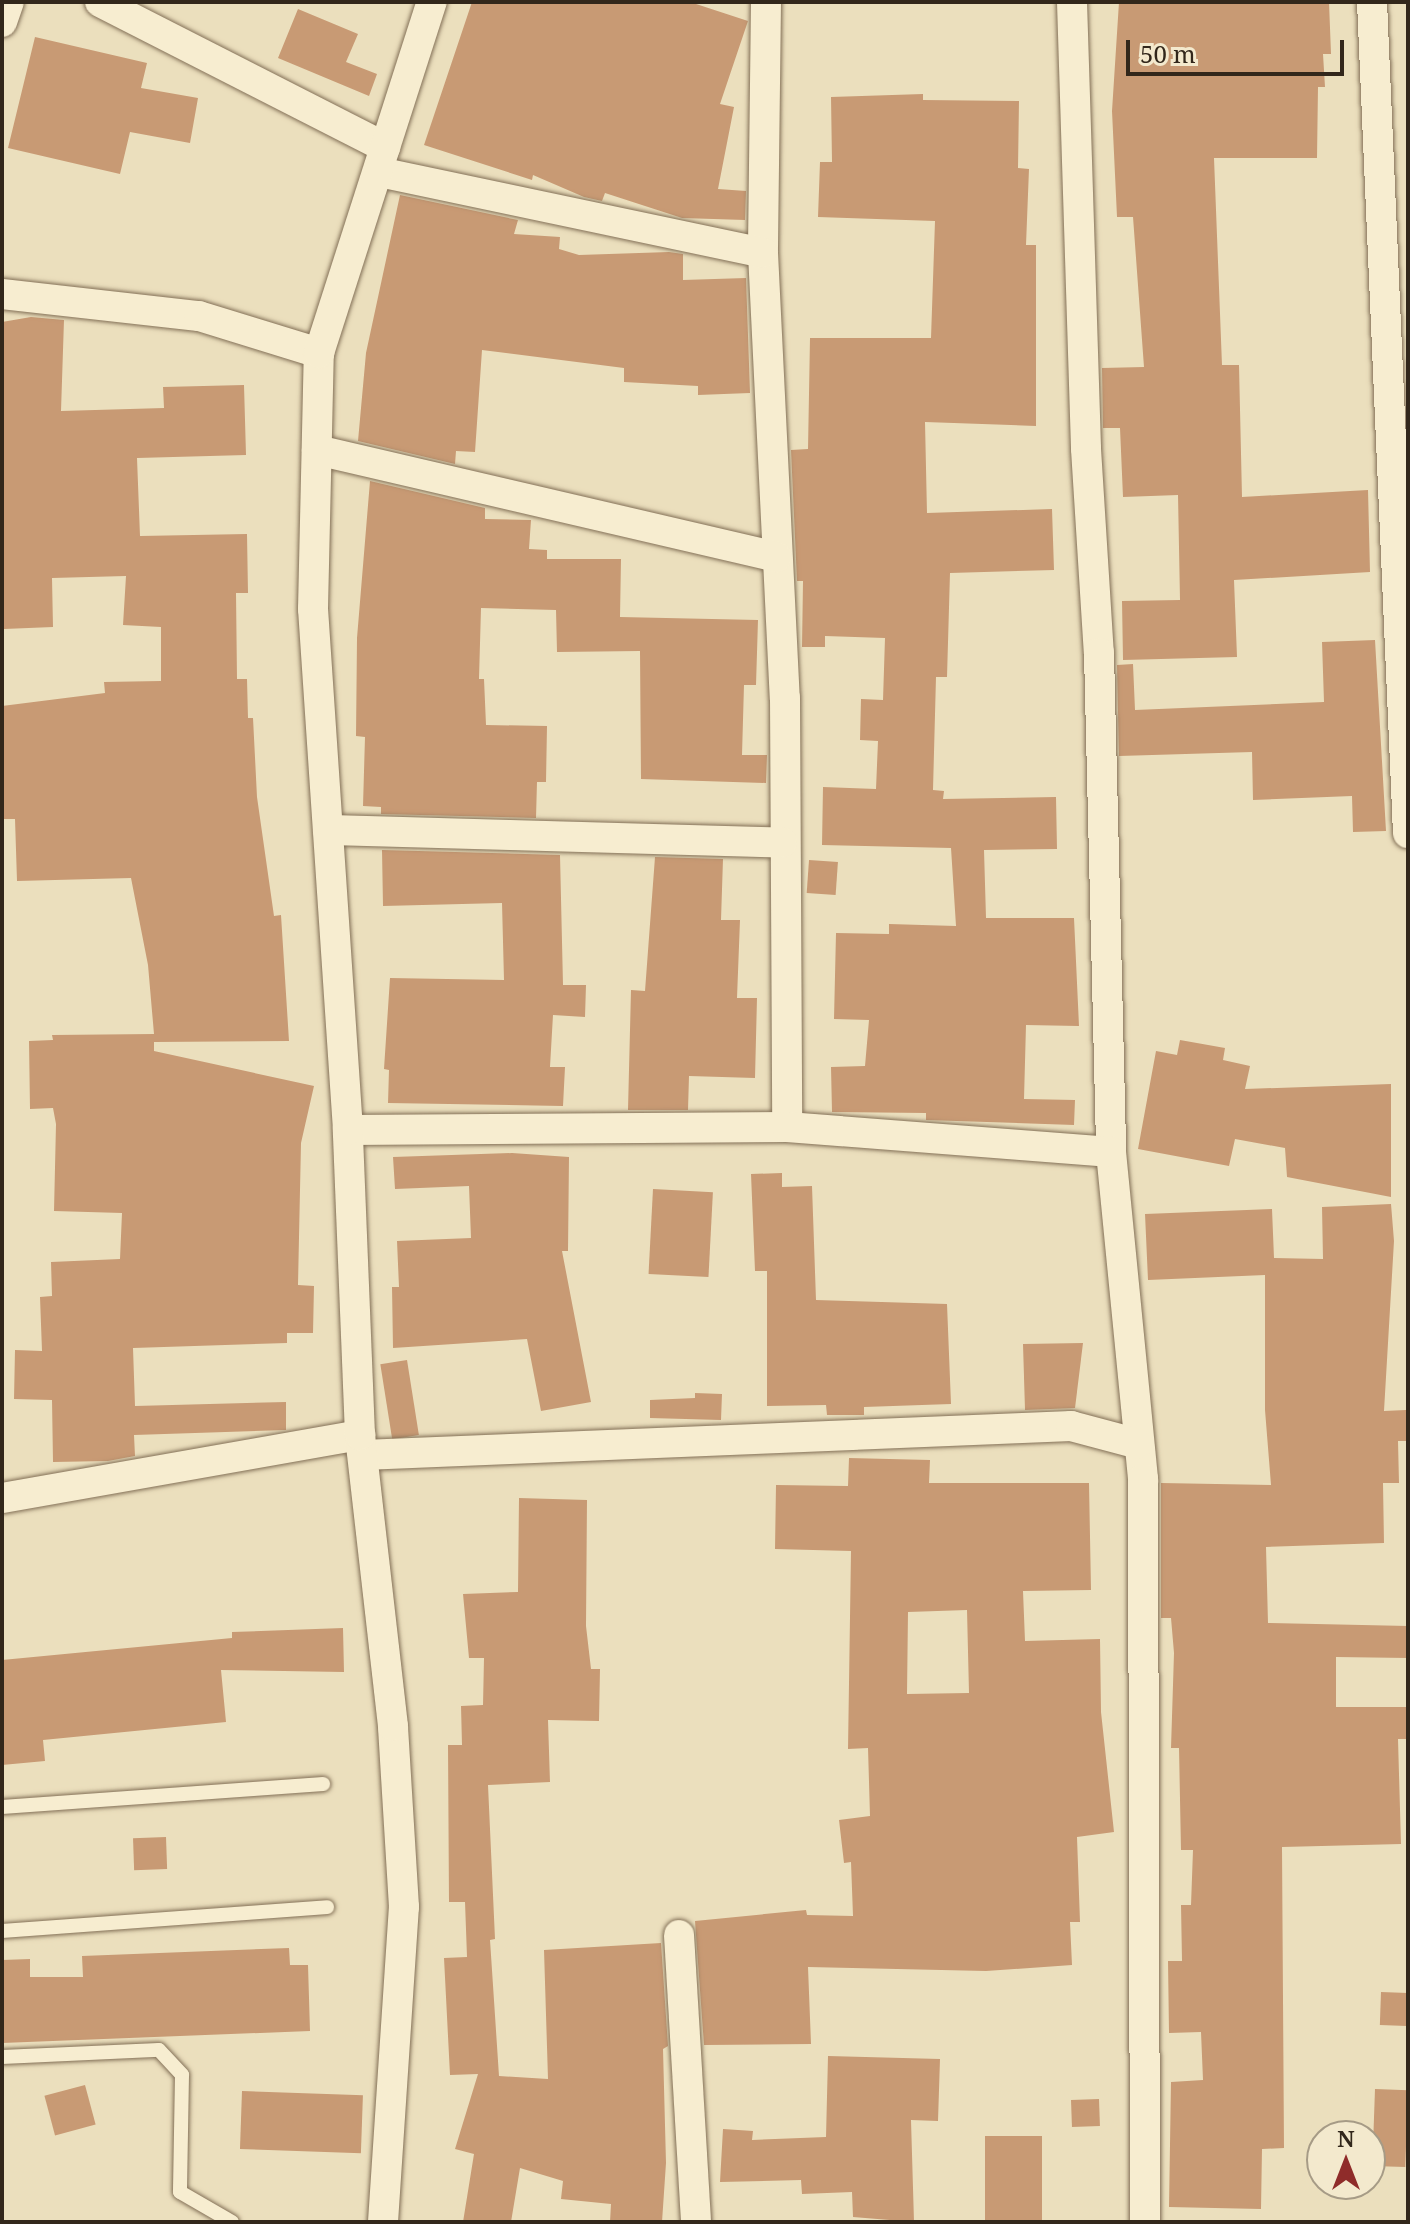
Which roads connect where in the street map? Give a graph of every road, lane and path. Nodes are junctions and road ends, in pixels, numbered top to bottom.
1 (9, 2) edge
2 (100, 2) edge
3 (432, 2) edge
4 (766, 2) edge
5 (1072, 2) edge
6 (1372, 2) edge
7 (2, 22) edge
8 (382, 160) junction
9 (763, 253) junction
10 (2, 294) edge
11 (319, 353) junction
12 (317, 450) junction
13 (777, 557) junction
14 (328, 830) junction
15 (1408, 833) edge
16 (782, 843) junction
17 (787, 1127) junction
18 (348, 1130) junction
19 (1111, 1152) junction
20 (1138, 1444) junction
21 (362, 1445) junction
22 (2, 1498) edge
23 (323, 1784) dead end
24 (2, 1807) edge
25 (327, 1907) dead end
26 (2, 1931) edge
27 (679, 1935) dead end
28 (2, 2057) edge
29 (232, 2222) edge
30 (383, 2222) edge
31 (696, 2222) edge
32 (1145, 2222) edge

1 - 7 street
2 - 8 street
3 - 8 street
4 - 9 street
5 - 19 street
6 - 15 street
8 - 9 street
8 - 11 street
9 - 13 street
10 - 11 street
11 - 12 street
12 - 13 street
12 - 14 street
13 - 16 street
14 - 16 street
14 - 18 street
16 - 17 street
17 - 18 street
17 - 19 street
18 - 21 street
19 - 20 street
20 - 21 street
20 - 32 street
21 - 22 street
21 - 30 street
23 - 24 lane
25 - 26 lane
27 - 31 street
28 - 29 lane

